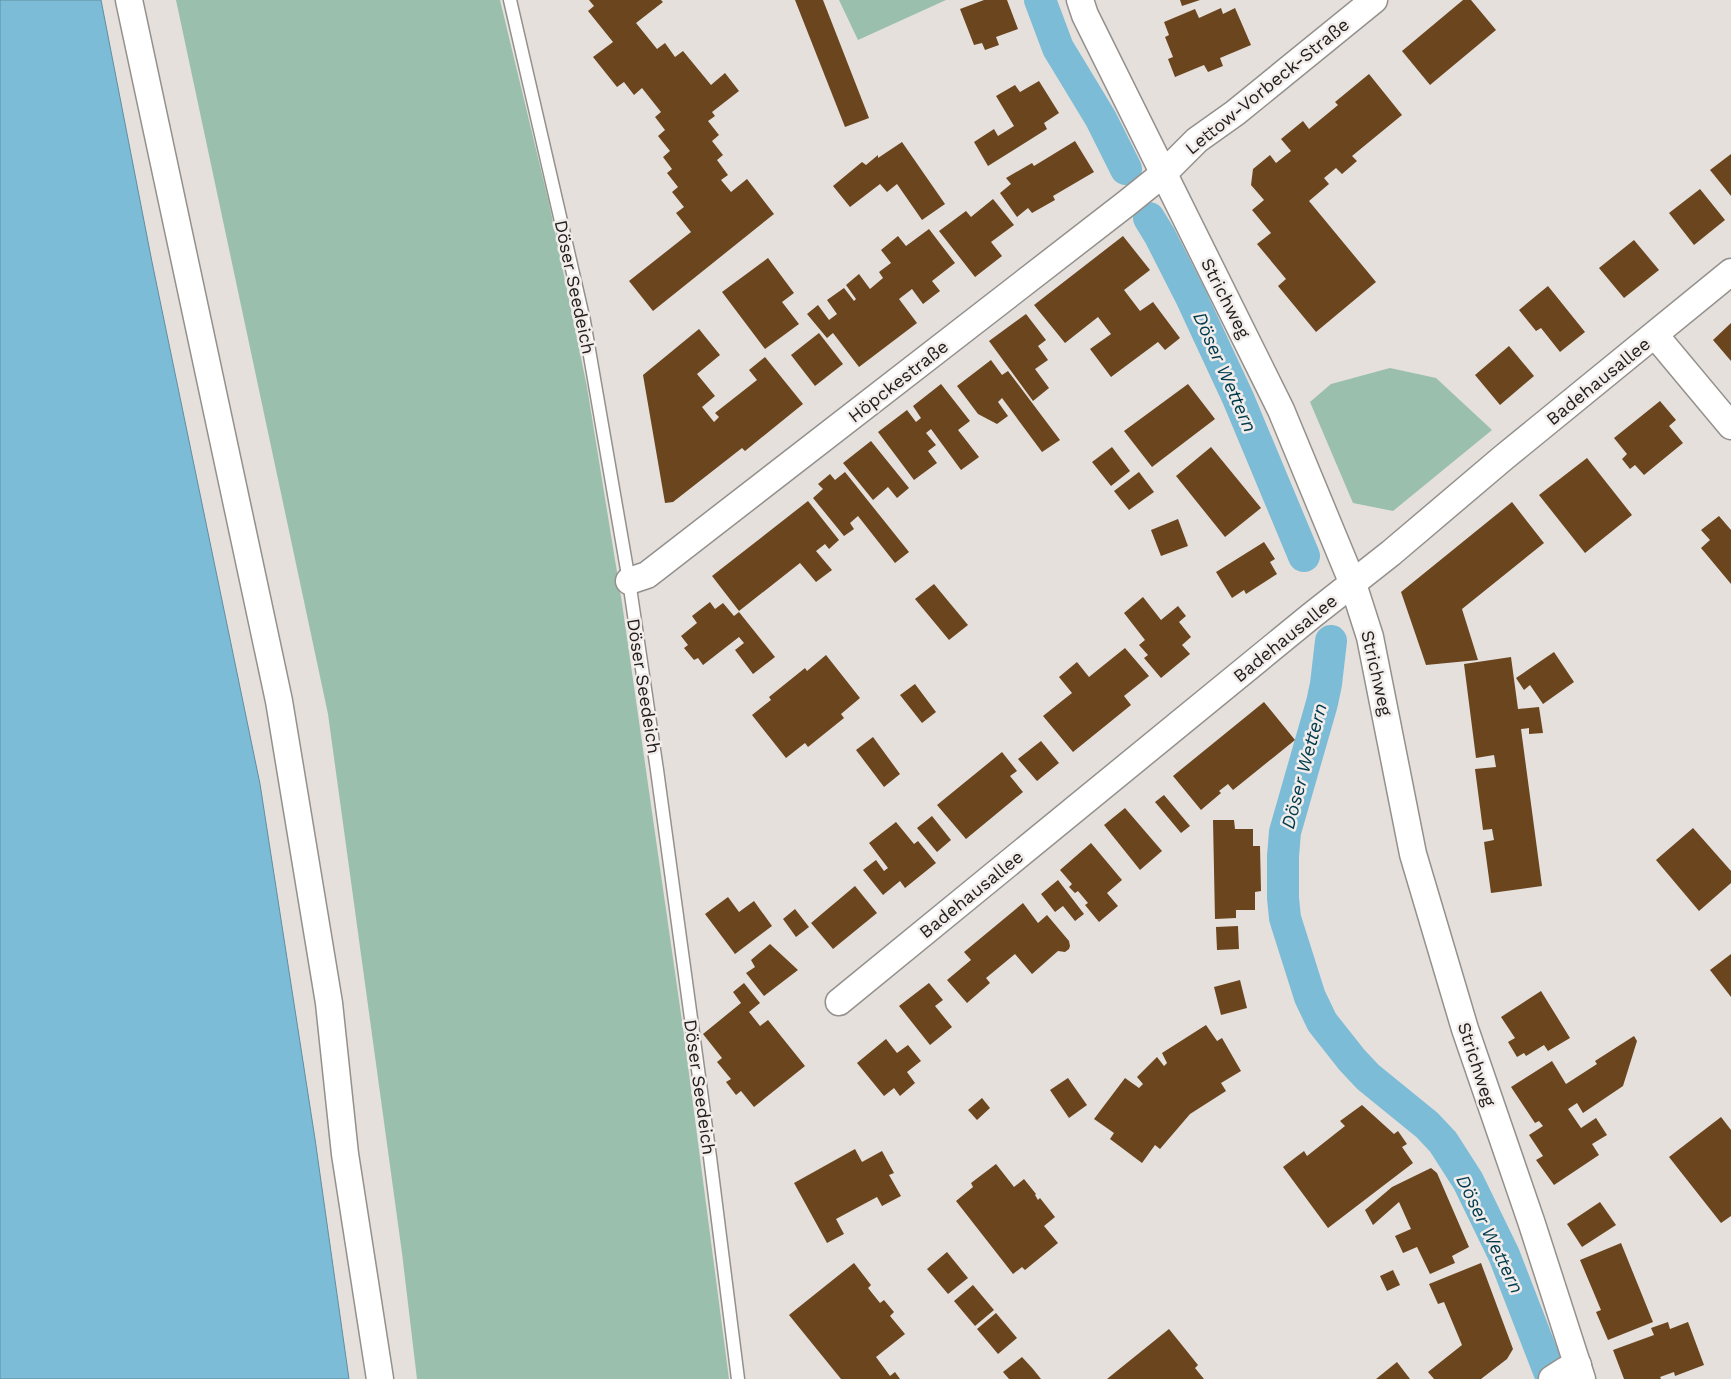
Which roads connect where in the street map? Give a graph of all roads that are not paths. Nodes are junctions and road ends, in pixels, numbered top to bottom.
1 (129, 0) edge
2 (510, 0) edge
3 (1080, 0) edge
4 (1374, 0) edge
5 (1163, 174) junction
6 (1731, 272) edge
7 (1655, 335) junction
8 (1731, 426) edge
9 (629, 581) junction
10 (1353, 584) junction
11 (839, 1002) dead end
12 (1570, 1373) edge
13 (380, 1379) edge
14 (738, 1379) edge

1 - 13 street
2 - 9 lane, Döser Seedeich
3 - 5 street, Strichweg
4 - 5 street, Lettow-Vorbeck-Straße
5 - 9 street, Höpckestraße
5 - 10 street, Strichweg
6 - 7 street, Badehausallee
7 - 8 street
7 - 10 street, Badehausallee
9 - 14 lane, Döser Seedeich
10 - 11 street, Badehausallee
10 - 12 street, Strichweg

